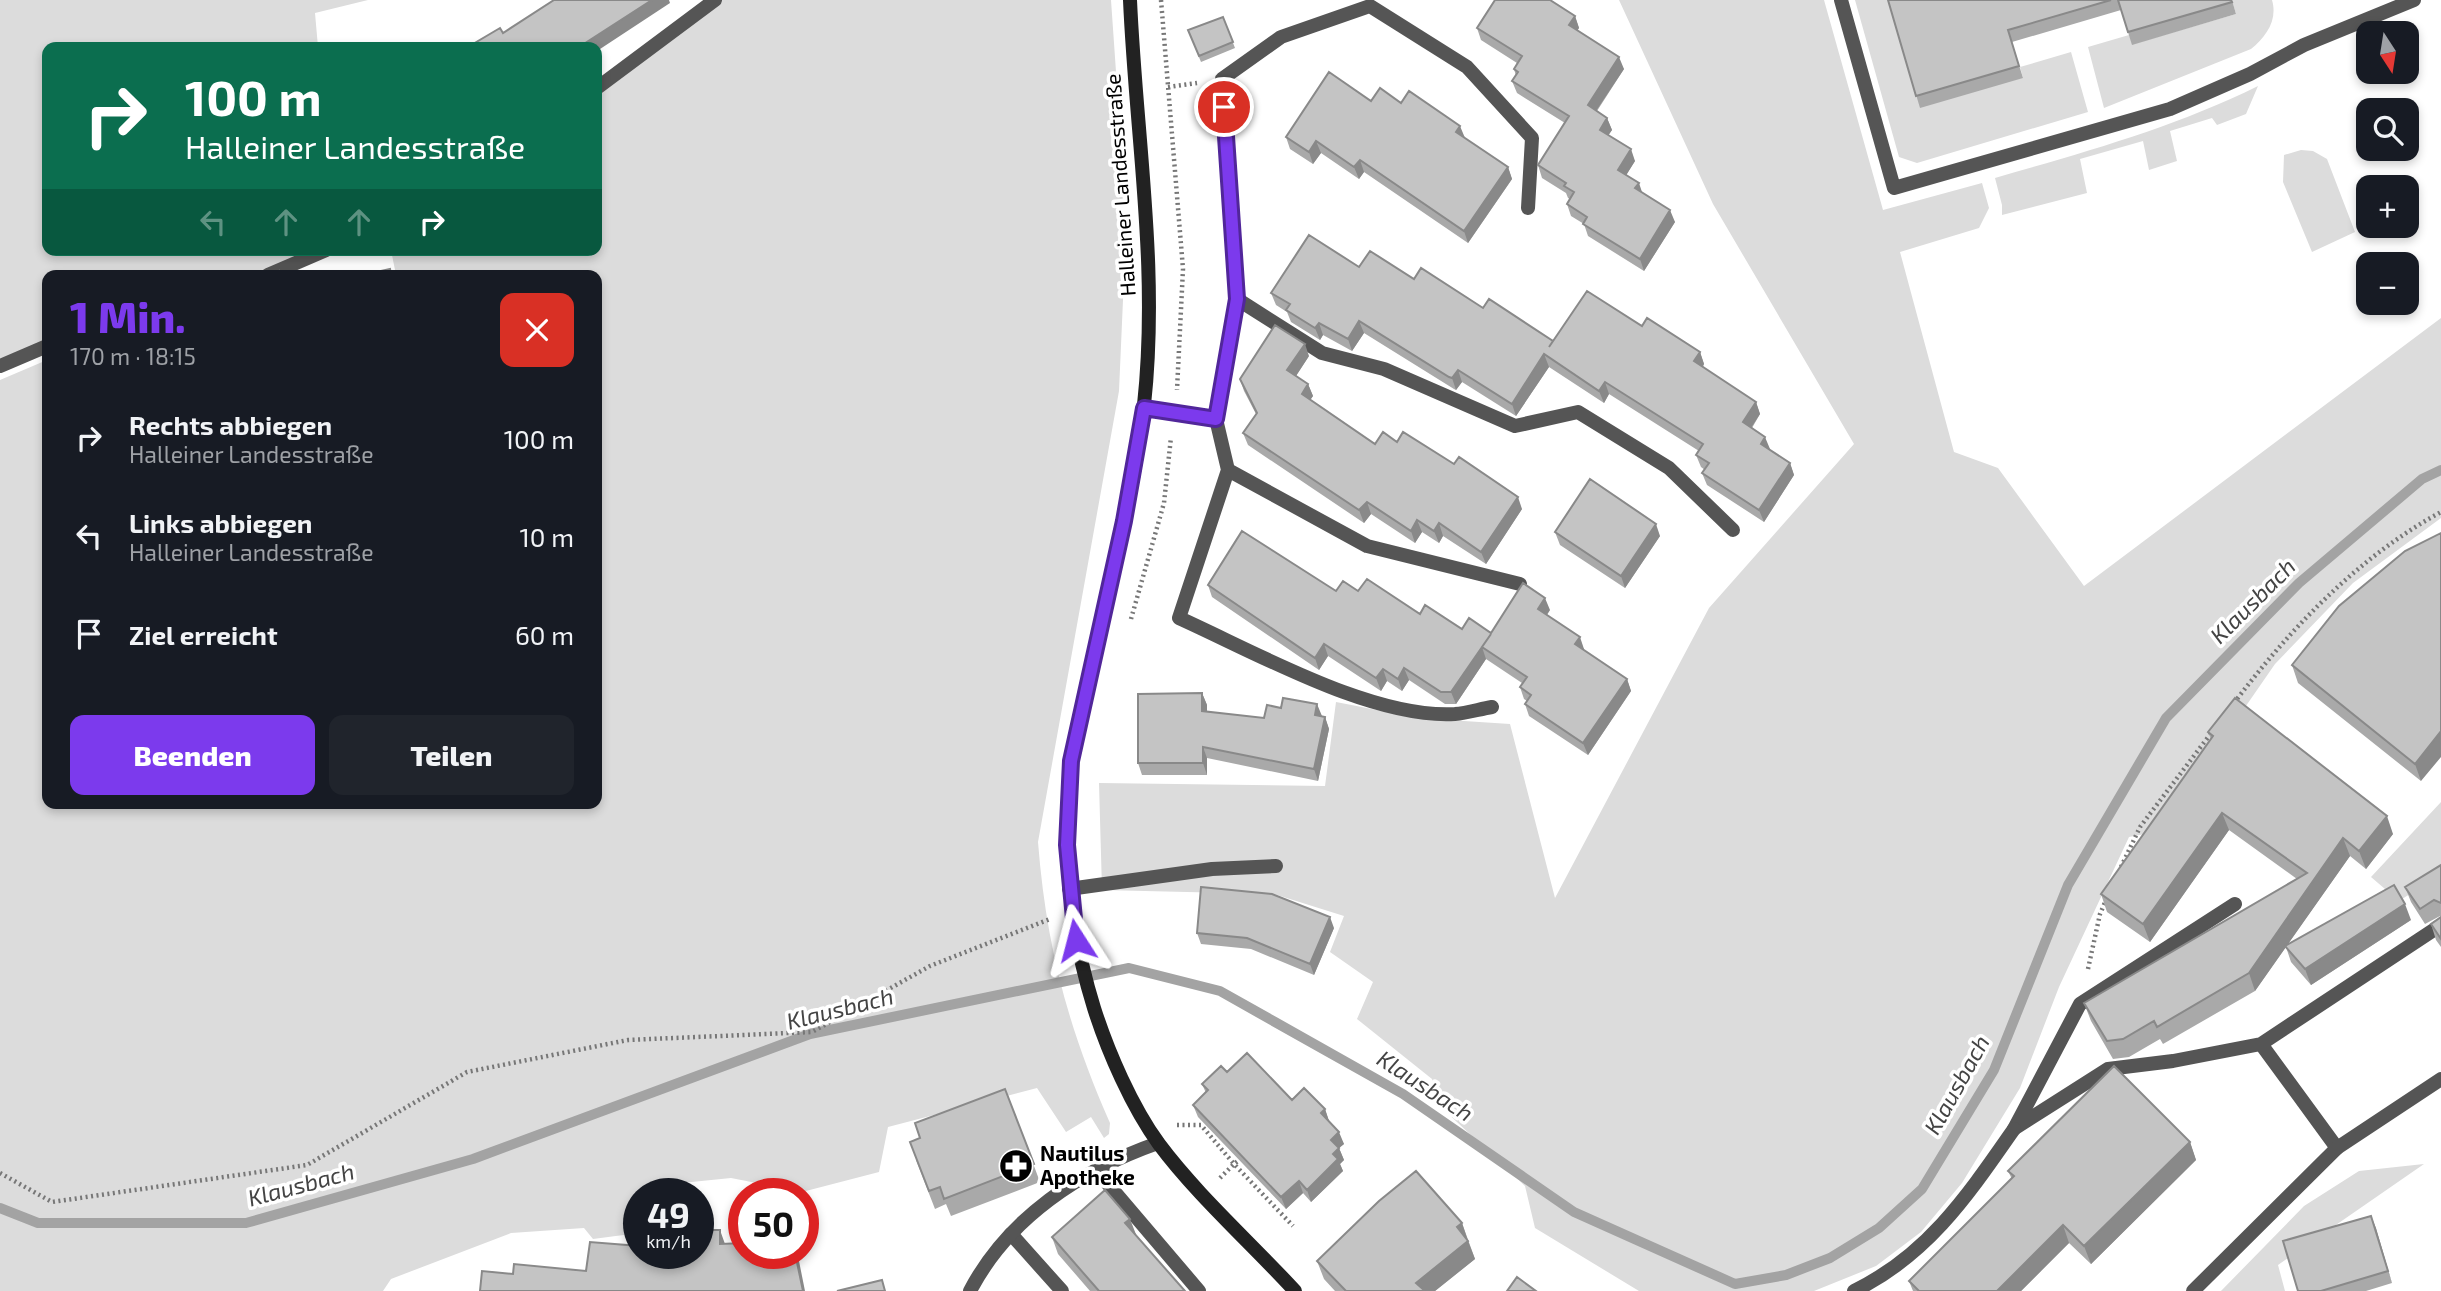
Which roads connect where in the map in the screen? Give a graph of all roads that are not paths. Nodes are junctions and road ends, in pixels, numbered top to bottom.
1 (715, 0) edge
2 (1130, 0) edge
3 (1841, 0) edge
4 (2414, 0) edge
5 (602, 84) edge
6 (1528, 208) dead end
7 (312, 256) edge
8 (280, 270) edge
9 (1237, 299) junction
10 (42, 348) edge
11 (0, 366) edge
12 (1144, 408) junction
13 (1216, 419) junction
14 (1228, 470) junction
15 (1733, 530) dead end
16 (1520, 584) edge
17 (1492, 706) dead end
18 (1276, 866) dead end
19 (1069, 889) junction
20 (2235, 904) dead end
21 (2441, 925) edge
22 (2261, 1044) junction
23 (2441, 1079) edge
24 (2014, 1129) junction
25 (1158, 1143) junction
26 (2337, 1148) junction
27 (1097, 1170) junction
28 (1011, 1234) junction
29 (970, 1291) edge
30 (1062, 1291) edge
31 (1199, 1291) edge
32 (1295, 1291) edge
33 (1854, 1291) edge
34 (2193, 1291) edge

1 - 5 street
2 - 12 main road, Halleiner Landesstraße
3 - 4 street
6 - 9 street
7 - 8 street
9 - 13 street
9 - 15 street
10 - 11 street
12 - 13 street
12 - 19 main road, Halleiner Landesstraße
13 - 14 street
14 - 16 street
14 - 17 street
18 - 19 street
19 - 25 main road, Halleiner Landesstraße
20 - 24 street
21 - 22 street
22 - 24 street
22 - 26 street
23 - 26 street
24 - 33 street
25 - 27 street
25 - 32 main road, Halleiner Landesstraße
26 - 34 street
27 - 28 street
27 - 31 street
28 - 29 street
28 - 30 street

